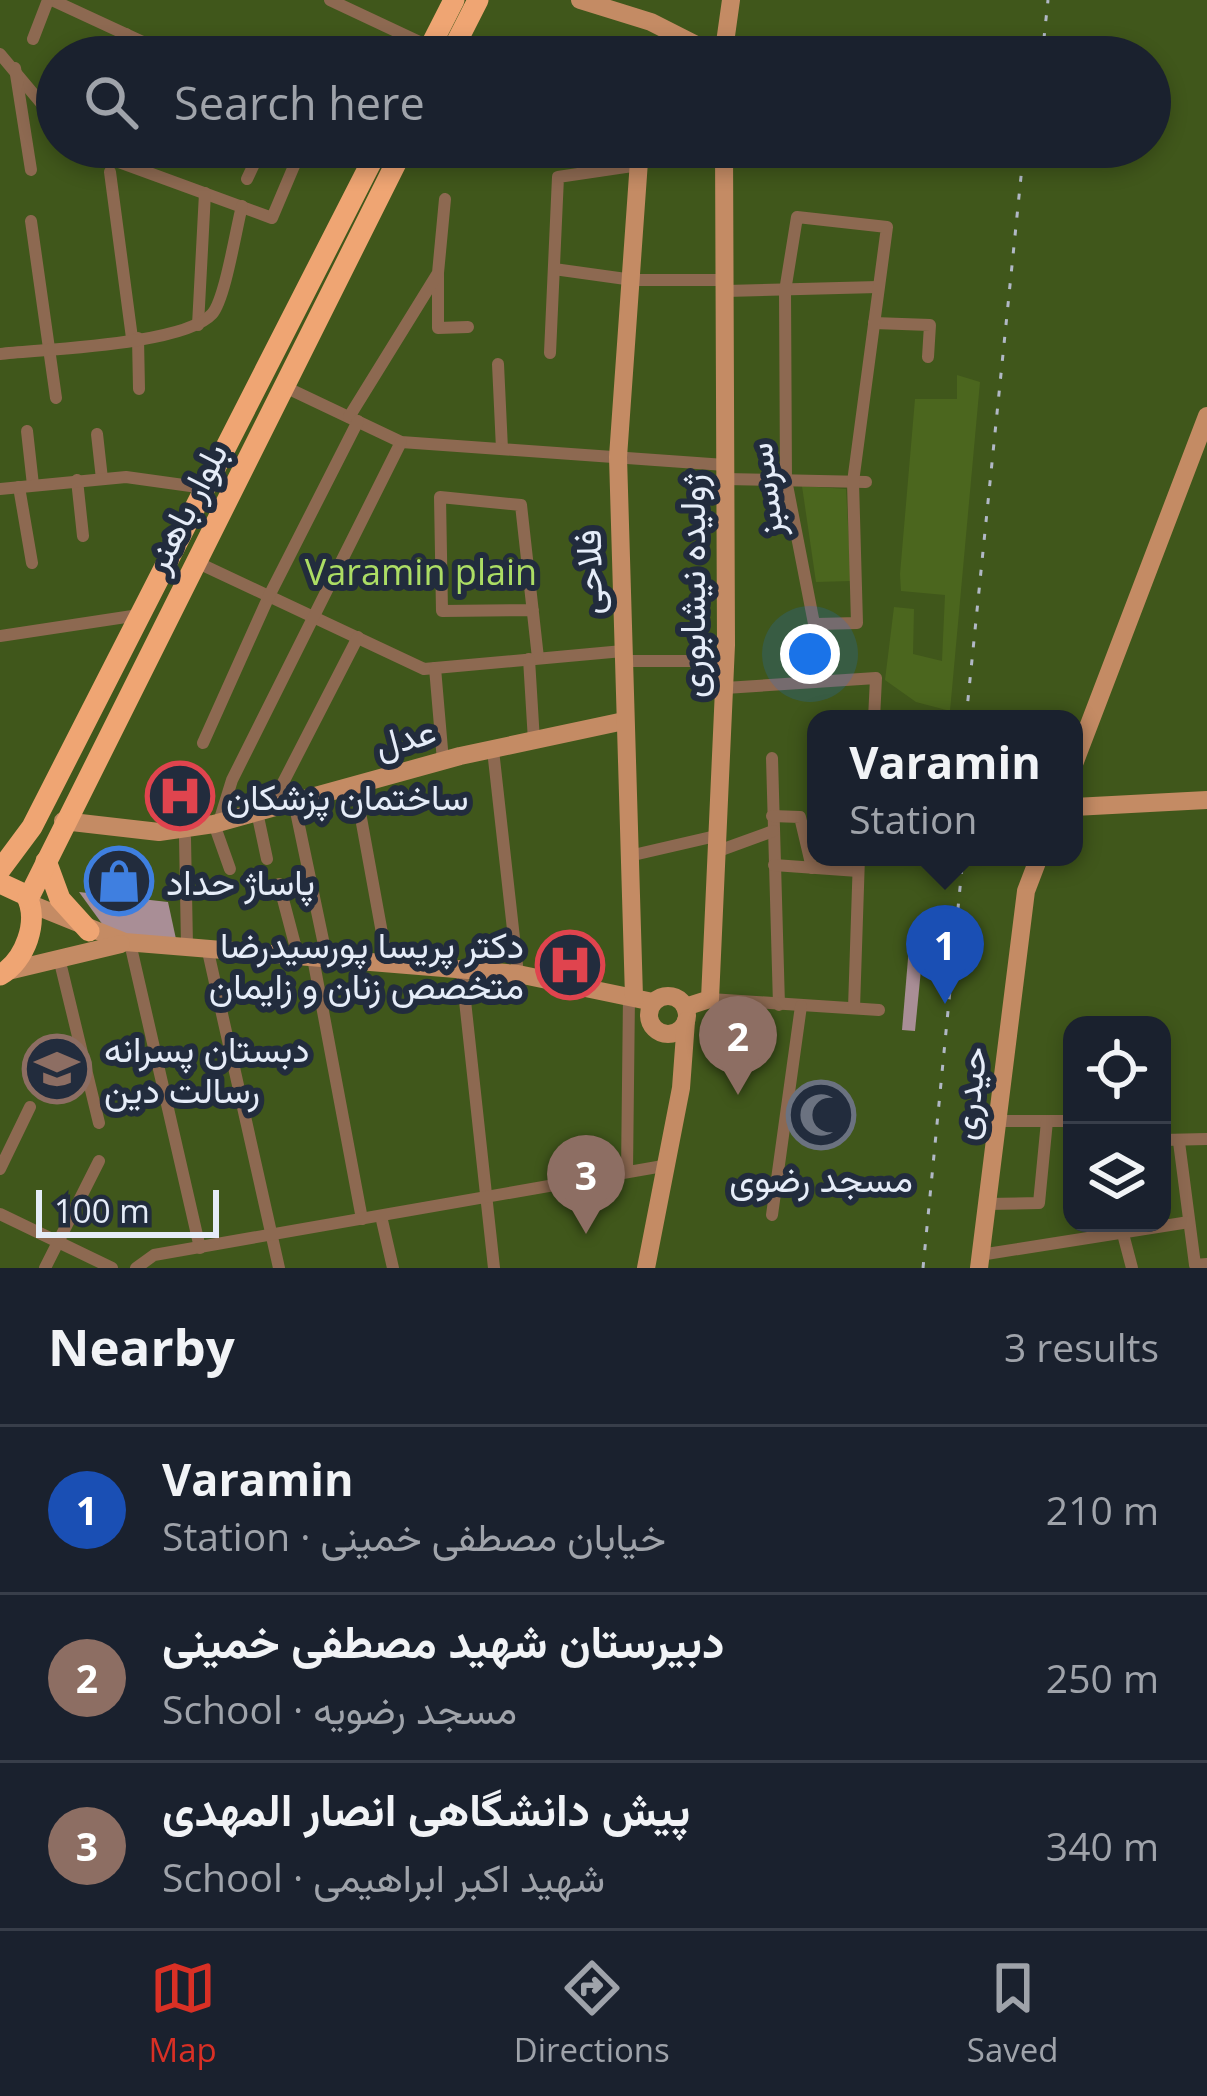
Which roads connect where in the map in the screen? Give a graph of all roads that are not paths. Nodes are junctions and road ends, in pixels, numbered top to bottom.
1 (50, 0) edge
2 (330, 0) edge
3 (454, 0) edge
4 (478, 0) edge
5 (580, 0) edge
6 (730, 0) edge
7 (613, 5) edge
8 (126, 34) joint
9 (130, 36) edge
10 (399, 36) edge
11 (441, 36) edge
12 (449, 36) edge
13 (679, 36) edge
14 (725, 36) edge
15 (33, 39) dead end
16 (0, 54) edge
17 (15, 68) junction
18 (36, 95) edge
19 (136, 168) edge
20 (252, 168) edge
21 (293, 168) edge
22 (365, 168) edge
23 (393, 168) edge
24 (590, 168) edge
25 (638, 168) edge
26 (724, 168) edge
27 (31, 170) dead end
28 (110, 172) dead end
29 (247, 179) dead end
30 (206, 193) junction
31 (445, 199) dead end
32 (242, 206) junction
33 (31, 221) dead end
34 (554, 269) junction
35 (438, 273) junction
36 (633, 280) junction
37 (726, 286) junction
38 (878, 287) junction
39 (785, 291) junction
40 (874, 323) junction
41 (198, 325) junction
42 (469, 327) dead end
43 (135, 338) junction
44 (51, 348) junction
45 (550, 353) dead end
46 (0, 354) edge
47 (928, 357) dead end
48 (498, 364) dead end
49 (283, 386) junction
50 (139, 389) dead end
51 (56, 398) dead end
52 (1207, 416) edge
53 (353, 419) junction
54 (27, 431) dead end
55 (97, 434) dead end
56 (401, 442) junction
57 (502, 449) junction
58 (618, 457) junction
59 (724, 472) junction
60 (102, 479) junction
61 (786, 480) junction
62 (77, 481) junction
63 (860, 482) junction
64 (26, 486) junction
65 (205, 488) junction
66 (0, 489) edge
67 (83, 536) dead end
68 (194, 561) junction
69 (32, 563) dead end
70 (269, 596) junction
71 (533, 610) junction
72 (140, 615) junction
73 (314, 617) junction
74 (817, 624) junction
75 (0, 636) edge
76 (358, 637) junction
77 (623, 656) junction
78 (534, 659) junction
79 (726, 661) junction
80 (435, 668) junction
81 (825, 680) junction
82 (725, 688) junction
83 (874, 710) edge
84 (624, 721) junction
85 (1083, 740) edge
86 (534, 741) junction
87 (203, 743) dead end
88 (493, 749) junction
89 (772, 758) dead end
90 (443, 761) junction
91 (355, 785) junction
92 (1207, 800) edge
93 (294, 802) junction
94 (1083, 807) edge
95 (264, 810) junction
96 (63, 821) junction
97 (216, 823) junction
98 (773, 823) junction
99 (184, 838) dead end
100 (721, 842) junction
101 (807, 847) edge
102 (629, 856) junction
103 (267, 859) dead end
104 (6, 864) edge
105 (774, 865) junction
106 (836, 866) edge
107 (859, 866) edge
108 (1036, 866) edge
109 (812, 868) joint
110 (43, 869) junction
111 (230, 869) dead end
112 (0, 883) edge
113 (279, 884) dead end
114 (30, 902) junction
115 (88, 931) junction
116 (127, 942) junction
117 (197, 946) junction
118 (59, 958) junction
119 (312, 958) junction
120 (388, 966) junction
121 (4, 973) edge
122 (462, 973) junction
123 (518, 974) junction
124 (639, 998) junction
125 (710, 999) junction
126 (779, 1005) junction
127 (800, 1006) junction
128 (854, 1008) junction
129 (879, 1010) dead end
130 (686, 1014) junction
131 (657, 1031) junction
132 (682, 1088) junction
133 (30, 1107) dead end
134 (1000, 1121) junction
135 (1047, 1121) junction
136 (1063, 1121) edge
137 (99, 1123) dead end
138 (1207, 1139) edge
139 (1171, 1141) edge
140 (1179, 1142) junction
141 (99, 1161) dead end
142 (663, 1166) junction
143 (0, 1169) edge
144 (627, 1172) junction
145 (482, 1197) junction
146 (986, 1204) junction
147 (0, 1214) edge
148 (381, 1216) junction
149 (772, 1216) dead end
150 (362, 1219) junction
151 (1189, 1222) junction
152 (1171, 1223) edge
153 (1113, 1232) edge
154 (1123, 1232) edge
155 (273, 1234) junction
156 (57, 1244) junction
157 (200, 1248) junction
158 (979, 1262) edge
159 (1201, 1265) edge
160 (45, 1268) edge
161 (112, 1268) edge
162 (136, 1268) edge
163 (279, 1268) edge
164 (393, 1268) edge
165 (494, 1268) edge
166 (646, 1268) edge
167 (1132, 1268) edge

1 - 8 street
1 - 15 street
2 - 10 street
3 - 11 main road
4 - 12 main road
5 - 7 main road
6 - 14 main road
7 - 13 main road
8 - 9 street
16 - 17 street
17 - 18 street
17 - 27 street
19 - 30 street
20 - 29 street
21 - 32 street
22 - 65 main road, بلوار باهنر
23 - 49 main road, بلوار باهنر
24 - 34 street
25 - 36 main road, فلاحی
26 - 37 main road, ژولیده نیشابوری
28 - 43 street
30 - 32 street
30 - 41 street
31 - 35 street
32 - 41 street
33 - 44 street
34 - 36 street
34 - 45 street
35 - 42 street
35 - 53 street
36 - 37 street
36 - 58 main road, فلاحی
37 - 39 street
37 - 59 main road, ژولیده نیشابوری
38 - 39 street
38 - 39 street, سرسبز
38 - 40 street
39 - 61 street, سرسبز
40 - 47 street
40 - 63 street
41 - 43 street
43 - 44 street
43 - 50 street
44 - 46 street
44 - 51 street
48 - 57 street
49 - 53 street
49 - 68 main road, بلوار باهنر
52 - 85 main road
53 - 56 street
53 - 70 street
54 - 64 street
55 - 60 street
56 - 57 street
56 - 73 street
57 - 58 street
58 - 59 street
58 - 77 main road, فلاحی
59 - 61 street
59 - 79 main road, ژولیده نیشابوری
60 - 62 street
60 - 65 street
61 - 63 street
61 - 74 street, سرسبز
62 - 64 street
62 - 67 street
63 - 74 street
64 - 66 street
64 - 69 street
65 - 72 main road, بلوار باهنر
68 - 70 street
68 - 96 main road, بلوار باهنر
70 - 73 street
70 - 87 street
71 - 71 street
71 - 78 street
72 - 75 street
72 - 104 main road, بلوار باهنر
73 - 76 street
73 - 97 street
74 - 81 street, سرسبز
76 - 80 street
76 - 95 street
77 - 78 street
77 - 79 street
77 - 84 main road, فلاحی
78 - 80 street
78 - 86 street
79 - 82 main road, ژولیده نیشابوری
80 - 90 street
81 - 82 street
81 - 83 street
82 - 100 main road, ژولیده نیشابوری
84 - 86 main road, عدل
84 - 102 main road, فلاحی
86 - 88 main road, عدل
88 - 90 main road, عدل
88 - 123 street
89 - 98 street
90 - 91 main road, عدل
91 - 93 main road, عدل
91 - 120 street
92 - 94 main road
93 - 95 main road, عدل
93 - 119 street
95 - 97 main road, عدل
95 - 103 street
96 - 97 main road, عدل
96 - 110 main road, بلوار باهنر
97 - 111 street
98 - 100 street
98 - 101 street
98 - 105 street
99 - 117 street
100 - 102 street
100 - 125 main road, ژولیده نیشابوری
102 - 124 main road, فلاحی
104 - 110 main road
105 - 109 street
105 - 126 street
106 - 109 street
107 - 128 street
108 - 134 main road, حیدری
110 - 114 main road, بلوار باهنر
110 - 115 main road
112 - 114 main road
113 - 119 street
114 - 115 main road
114 - 121 main road, بلوار باهنر
115 - 116 main road
116 - 117 main road
116 - 118 main road
116 - 157 street
117 - 119 main road
117 - 155 street
118 - 121 main road
118 - 137 street
119 - 120 main road
119 - 150 street
120 - 122 main road
122 - 123 main road
122 - 145 street
123 - 124 main road
124 - 130 main road
124 - 131 main road, فلاحی
124 - 144 street
125 - 126 street
125 - 130 main road
126 - 127 street
127 - 128 street
127 - 149 street
128 - 129 street
130 - 131 main road
130 - 132 main road
131 - 132 main road, فلاحی
132 - 142 main road
133 - 143 street
134 - 135 street
134 - 146 main road, حیدری
135 - 136 street
135 - 146 street
138 - 140 street
139 - 140 street
140 - 151 street
141 - 156 street
142 - 144 street
142 - 166 main road
144 - 145 street
145 - 148 street
145 - 165 street
146 - 158 main road, حیدری
147 - 156 street
148 - 150 street
148 - 164 street
150 - 155 street
151 - 152 street
151 - 159 street
153 - 158 street
154 - 167 street
155 - 157 street
155 - 163 street
156 - 160 street
156 - 161 street
157 - 162 street

